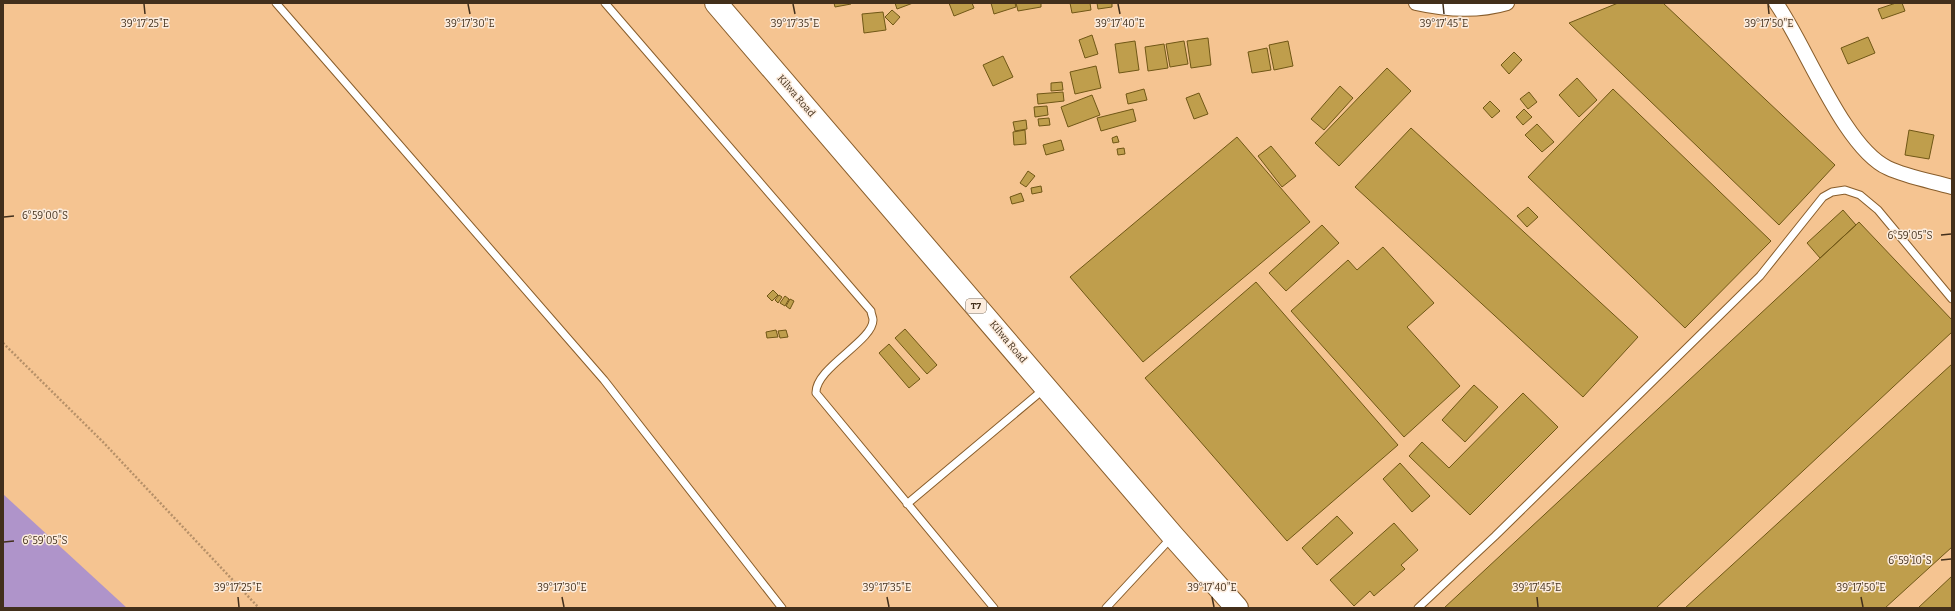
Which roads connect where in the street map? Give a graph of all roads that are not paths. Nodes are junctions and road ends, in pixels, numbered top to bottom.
1 (276, 3) edge
2 (605, 3) edge
3 (716, 3) edge
4 (1416, 3) edge
5 (1507, 3) edge
6 (1776, 3) edge
7 (1952, 187) edge
8 (1952, 299) edge
9 (1046, 387) junction
10 (907, 504) junction
11 (1173, 536) junction
12 (782, 608) edge
13 (994, 608) edge
14 (1106, 608) edge
15 (1237, 608) edge
16 (1418, 608) edge

1 - 12 lane
2 - 10 lane
3 - 9 highway, Kilwa Road / T7
4 - 5 street
6 - 7 street
8 - 16 lane
9 - 10 lane
9 - 11 highway, Kilwa Road / T7
10 - 13 lane
11 - 14 lane
11 - 15 highway, Kilwa Road / T7

